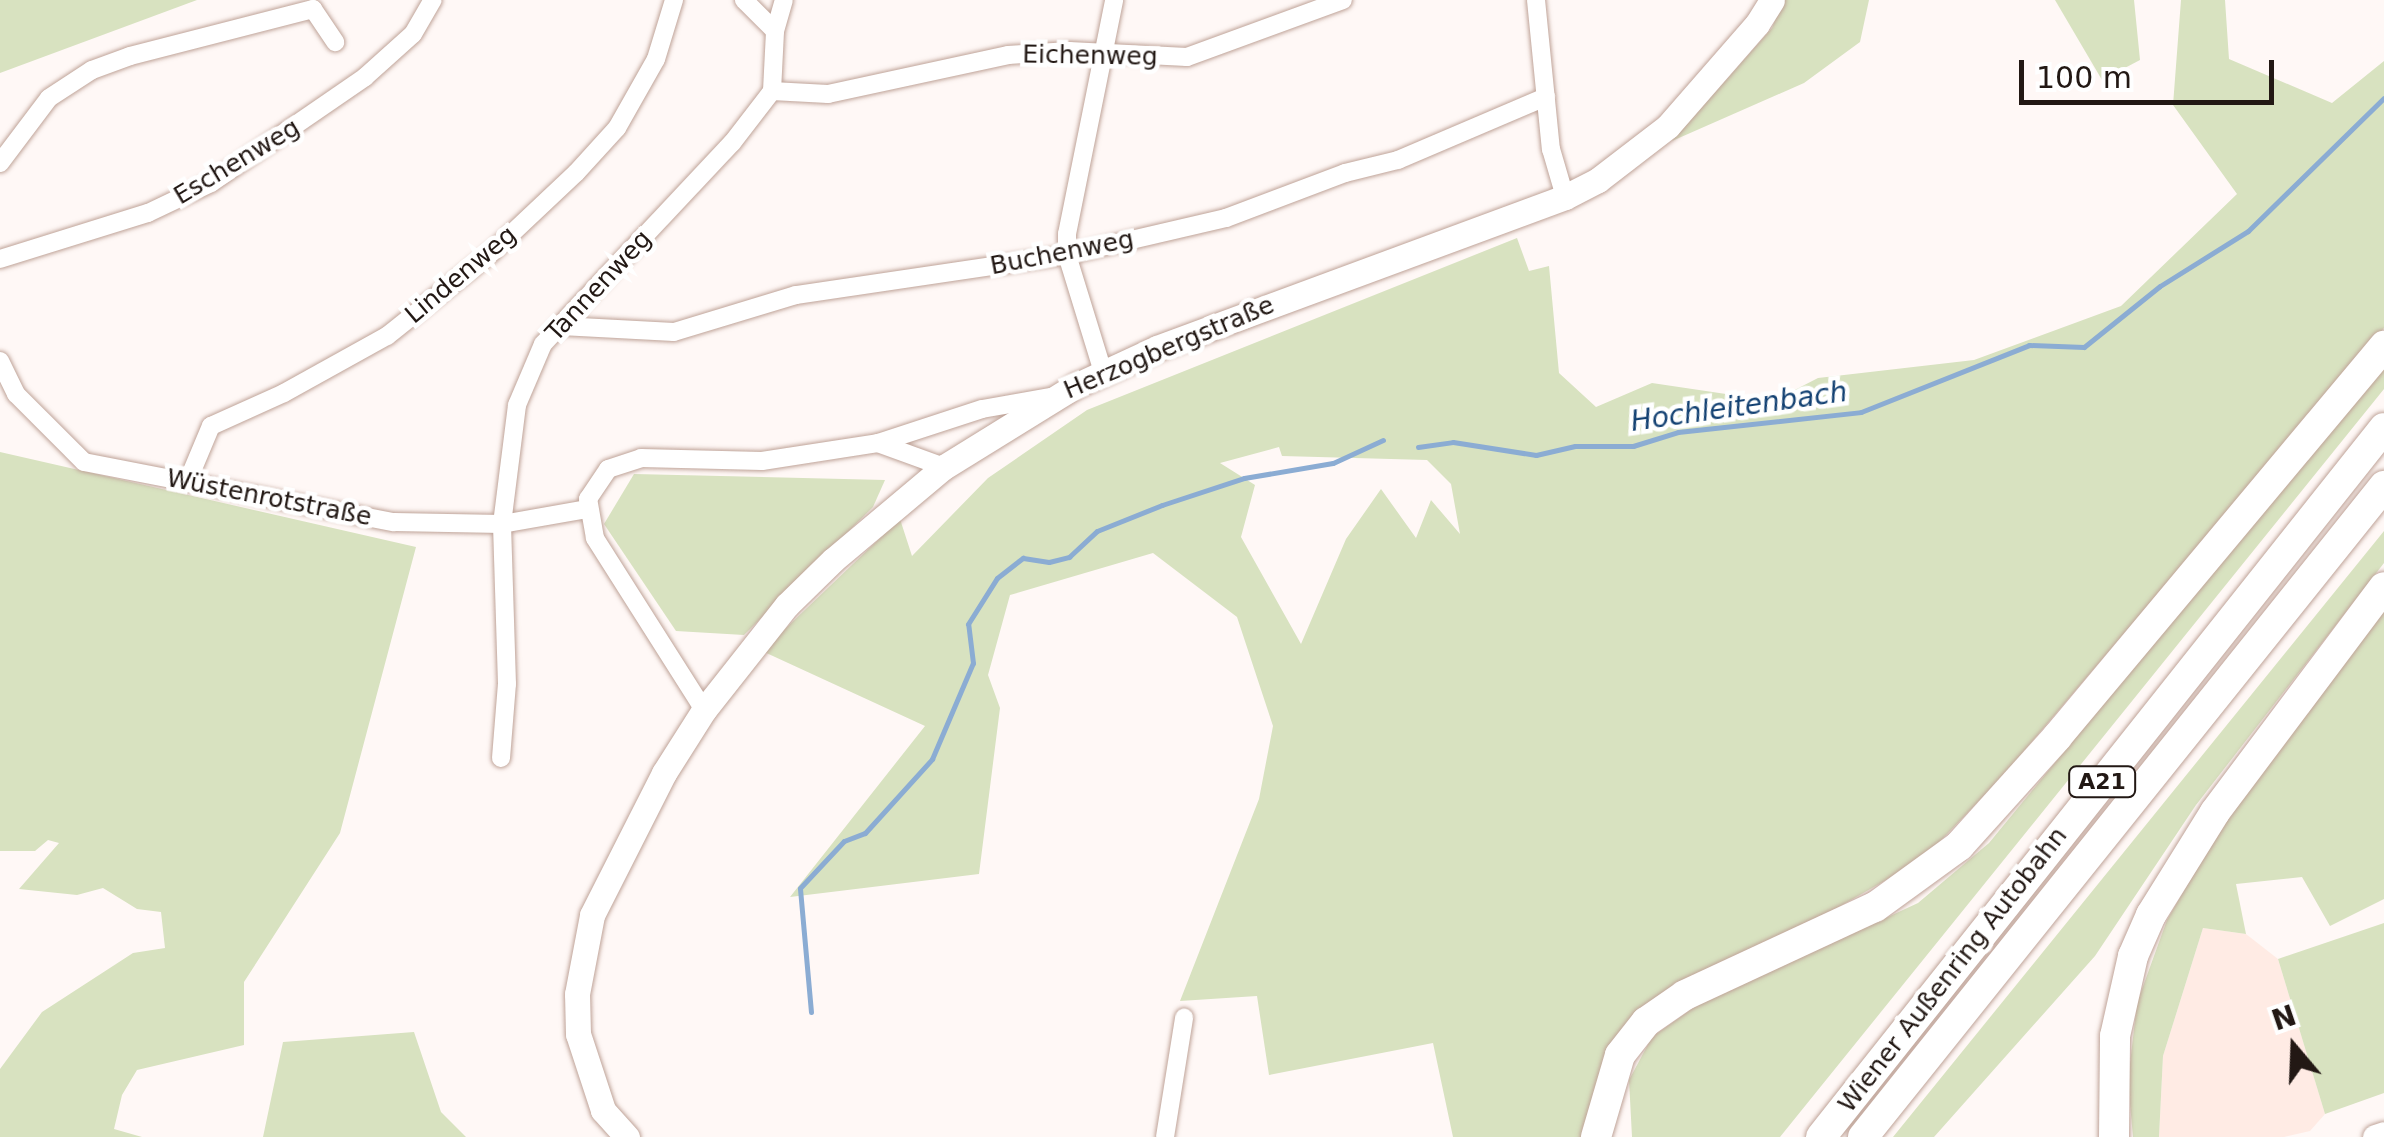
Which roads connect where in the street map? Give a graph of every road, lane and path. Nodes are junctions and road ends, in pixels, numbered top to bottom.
1 (433, 0) edge
2 (674, 0) edge
3 (744, 0) edge
4 (784, 0) edge
5 (1114, 0) edge
6 (1343, 0) edge
7 (1536, 0) edge
8 (1772, 0) edge
9 (319, 4) edge
10 (775, 31) junction
11 (336, 42) dead end
12 (1102, 56) junction
13 (772, 91) junction
14 (1546, 97) junction
15 (0, 163) edge
16 (1564, 197) junction
17 (1067, 255) junction
18 (0, 259) edge
19 (562, 326) junction
20 (2384, 346) edge
21 (0, 361) edge
22 (1103, 372) junction
23 (1052, 397) junction
24 (2384, 428) edge
25 (878, 443) junction
26 (944, 468) junction
27 (187, 483) junction
28 (2384, 486) edge
29 (587, 510) junction
30 (502, 524) junction
31 (2384, 587) edge
32 (704, 710) junction
33 (501, 758) dead end
34 (1184, 1018) dead end
35 (1604, 1130) edge
36 (2384, 1134) edge
37 (627, 1137) edge
38 (1165, 1137) edge
39 (1821, 1137) edge
40 (1863, 1137) edge
41 (2114, 1137) edge
42 (2375, 1137) edge

1 - 18 street, Eschenweg
2 - 27 street, Lindenweg
3 - 10 street
4 - 10 street
5 - 12 street
6 - 12 street, Eichenweg
7 - 14 street
8 - 16 main road, Herzogbergstraße
9 - 11 street
9 - 15 street
10 - 13 street
12 - 13 street, Eichenweg
12 - 17 street
13 - 19 street, Tannenweg
14 - 16 street
14 - 17 street, Buchenweg
16 - 22 main road, Herzogbergstraße
17 - 19 street, Buchenweg
17 - 22 street
19 - 30 street, Tannenweg
20 - 35 highway
21 - 27 street, Wüstenrotstraße
22 - 23 main road, Herzogbergstraße
23 - 25 street
23 - 26 main road, Herzogbergstraße
24 - 39 highway, Wiener Außenring Autobahn / A21
25 - 26 street
25 - 29 street
26 - 32 main road, Herzogbergstraße
27 - 30 street, Wüstenrotstraße
28 - 40 highway, Wiener Außenring Autobahn / A21
29 - 30 street, Wüstenrotstraße
29 - 32 street
30 - 33 street, Tannenweg
31 - 41 highway
32 - 37 main road, Herzogbergstraße
34 - 38 street
36 - 42 main road

